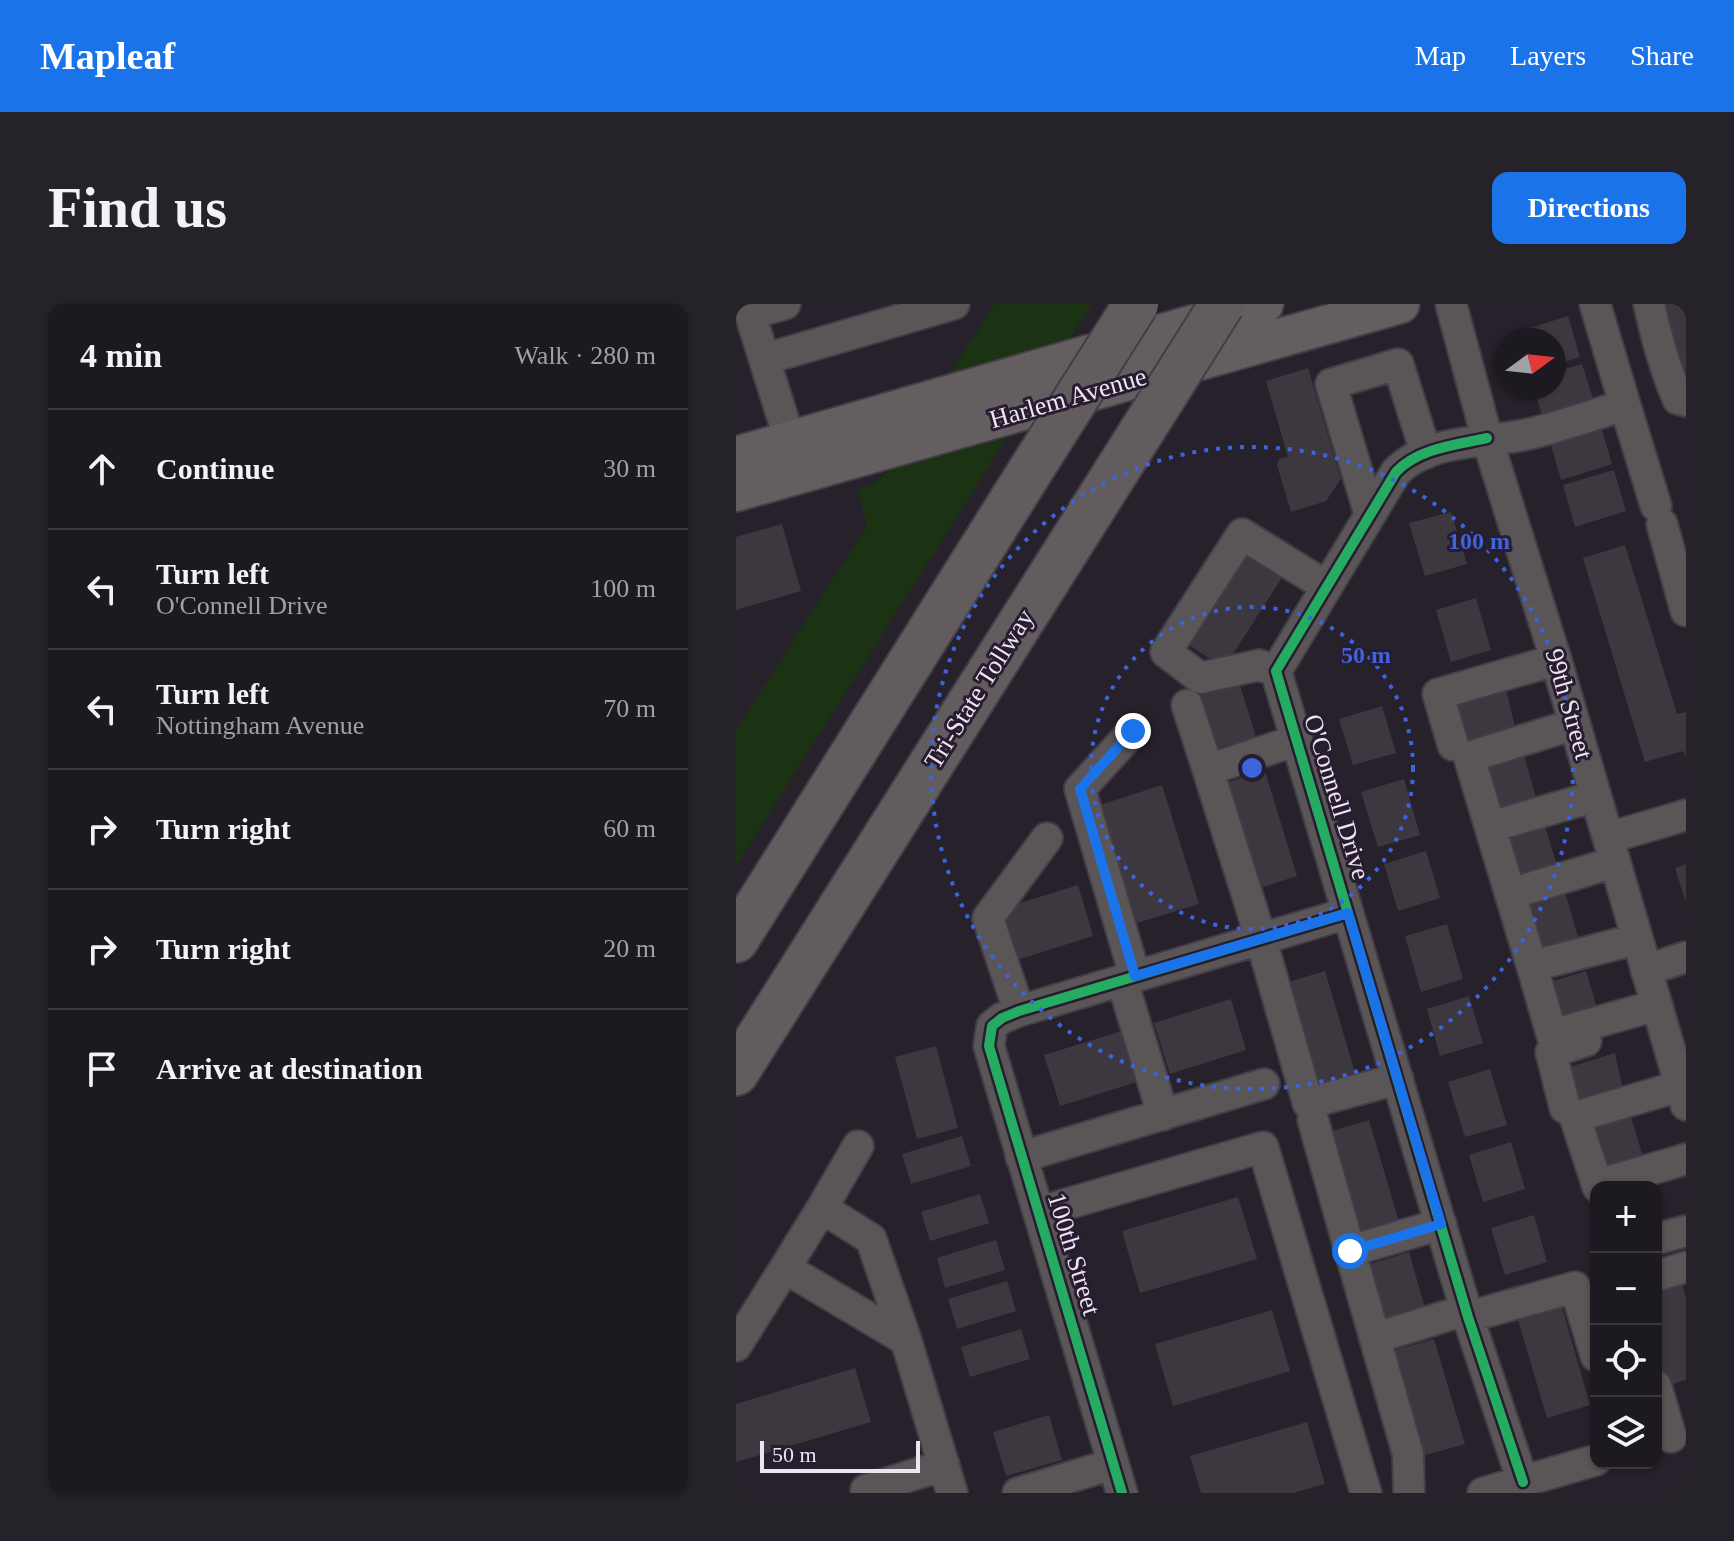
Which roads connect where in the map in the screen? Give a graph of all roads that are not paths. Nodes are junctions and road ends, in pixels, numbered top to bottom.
1 (785, 304) edge
2 (954, 304) edge
3 (1136, 304) edge
4 (1222, 304) edge
5 (1264, 304) edge
6 (1400, 304) edge
7 (1451, 304) edge
8 (1595, 304) edge
9 (1649, 304) edge
10 (748, 309) edge
11 (765, 359) junction
12 (1686, 401) edge
13 (1625, 405) junction
14 (1487, 438) junction
15 (790, 441) junction
16 (1426, 453) junction
17 (736, 456) edge
18 (736, 492) edge
19 (1370, 515) junction
20 (1326, 586) junction
21 (1686, 611) edge
22 (1556, 660) junction
23 (1276, 671) junction
24 (1187, 705) dead end
25 (1575, 724) junction
26 (1133, 731) dead end
27 (1297, 740) junction
28 (1453, 745) dead end
29 (1208, 770) junction
30 (1596, 796) junction
31 (1686, 815) edge
32 (1490, 827) junction
33 (1047, 838) dead end
34 (1612, 850) junction
35 (1510, 894) junction
36 (1348, 913) junction
37 (1261, 939) junction
38 (1637, 939) junction
39 (736, 940) edge
40 (1686, 957) edge
41 (1532, 966) junction
42 (1646, 970) junction
43 (1128, 978) junction
44 (1019, 1011) junction
45 (1659, 1013) junction
46 (736, 1073) edge
47 (1398, 1079) junction
48 (1682, 1083) edge
49 (1264, 1084) dead end
50 (1565, 1108) dead end
51 (1163, 1115) junction
52 (1313, 1120) dead end
53 (858, 1146) dead end
54 (1021, 1157) junction
55 (1686, 1159) edge
56 (1595, 1181) edge
57 (1613, 1181) edge
58 (822, 1208) junction
59 (1039, 1212) junction
60 (1441, 1224) junction
61 (1686, 1231) edge
62 (1662, 1237) edge
63 (1350, 1251) junction
64 (1686, 1267) edge
65 (785, 1268) junction
66 (1662, 1274) edge
67 (1467, 1314) junction
68 (1590, 1336) edge
69 (1375, 1338) junction
70 (906, 1340) junction
71 (736, 1346) edge
72 (1659, 1397) edge
73 (1671, 1437) edge
74 (1590, 1462) edge
75 (1113, 1464) junction
76 (948, 1479) edge
77 (1523, 1482) junction
78 (866, 1490) dead end
79 (1018, 1493) edge
80 (1122, 1493) edge
81 (1366, 1493) edge
82 (1409, 1493) edge
83 (1483, 1493) edge

1 - 10 street
2 - 11 street
3 - 39 highway, bridge
4 - 46 highway, Tri-State Tollway, bridge
5 - 15 main road, Harlem Avenue
6 - 18 main road, Harlem Avenue
7 - 14 street, 99th Street
8 - 13 street
9 - 12 street
10 - 11 street
11 - 15 street
13 - 14 street
13 - 21 street
14 - 16 street
14 - 22 street, 99th Street
15 - 17 main road, Harlem Avenue
16 - 19 street
16 - 19 street
19 - 20 street
20 - 23 street
20 - 23 street
22 - 25 street, 99th Street
22 - 28 street
23 - 27 street, O'Connell Drive
24 - 29 street
25 - 30 street, 99th Street
25 - 32 street
26 - 43 street
27 - 29 street
27 - 36 street, O'Connell Drive
29 - 37 street
30 - 32 street
30 - 34 street, 99th Street
31 - 34 street
32 - 35 street
33 - 44 street
34 - 35 street
34 - 38 street, 99th Street
35 - 41 street
36 - 37 street
36 - 47 street, O'Connell Drive
37 - 43 street
37 - 47 street
38 - 41 street
38 - 42 street, 99th Street
40 - 42 street
41 - 45 street
42 - 45 street, 99th Street
43 - 44 street
43 - 51 street
44 - 54 street, 100th Street
45 - 48 street, 99th Street
45 - 50 street
47 - 60 street, O'Connell Drive
48 - 56 street
49 - 51 street
51 - 54 street
52 - 63 street
53 - 58 street
54 - 59 street, 100th Street
55 - 57 street
58 - 65 street
58 - 70 street
59 - 75 street, 100th Street
59 - 81 street
60 - 63 street
60 - 67 street, O'Connell Drive
61 - 62 street
63 - 69 street
64 - 66 street
65 - 70 street
65 - 71 street
67 - 68 street
67 - 69 street
67 - 77 street, O'Connell Drive
69 - 82 street
70 - 76 street
72 - 73 street
74 - 77 street
75 - 79 street
75 - 80 street, 100th Street
76 - 78 street
77 - 83 street

